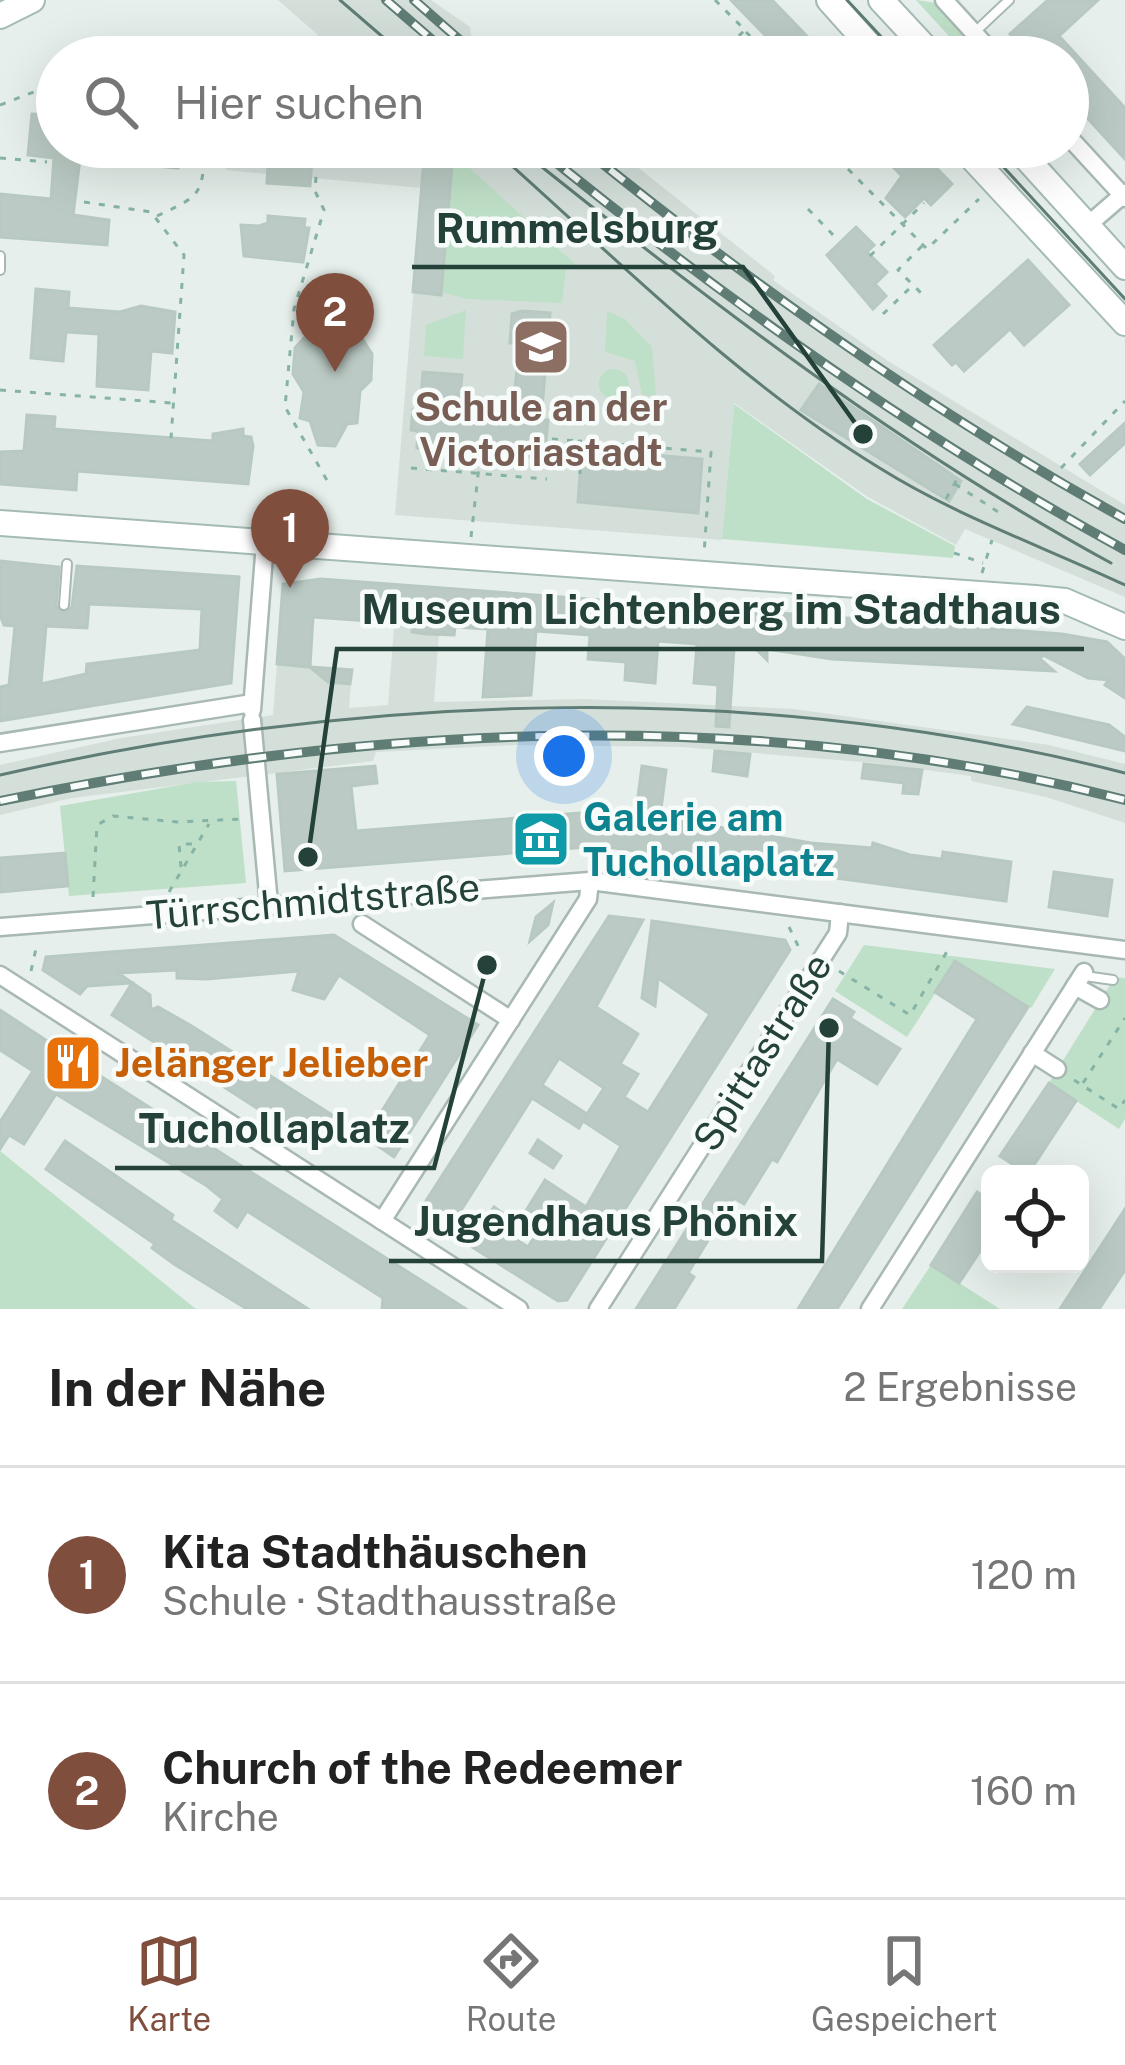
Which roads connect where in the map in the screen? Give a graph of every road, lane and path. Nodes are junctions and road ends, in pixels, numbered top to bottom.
1 (32, 0) edge
2 (715, 0) edge
3 (829, 0) edge
4 (881, 0) edge
5 (944, 0) edge
6 (1009, 0) edge
7 (0, 16) edge
8 (745, 30) junction
9 (974, 33) junction
10 (739, 36) edge
11 (751, 36) edge
12 (861, 36) edge
13 (914, 36) edge
14 (977, 36) edge
15 (36, 91) edge
16 (0, 105) edge
17 (0, 158) edge
18 (1089, 158) edge
19 (36, 162) edge
20 (204, 168) edge
21 (317, 168) edge
22 (981, 168) edge
23 (1035, 168) edge
24 (848, 169) dead end
25 (987, 192) dead end
26 (1124, 195) edge
27 (83, 202) dead end
28 (924, 203) dead end
29 (808, 208) dead end
30 (155, 217) junction
31 (902, 224) junction
32 (1088, 225) junction
33 (838, 240) dead end
34 (923, 245) junction
35 (0, 256) edge
36 (870, 256) dead end
37 (1125, 267) edge
38 (0, 270) edge
39 (913, 285) junction
40 (925, 297) dead end
41 (884, 314) dead end
42 (1125, 323) edge
43 (0, 390) edge
44 (1125, 401) edge
45 (174, 403) junction
46 (171, 438) dead end
47 (552, 439) dead end
48 (579, 441) junction
49 (657, 448) junction
50 (481, 449) dead end
51 (656, 456) dead end
52 (411, 468) dead end
53 (1061, 468) dead end
54 (478, 474) junction
55 (580, 474) dead end
56 (548, 479) dead end
57 (328, 482) dead end
58 (700, 486) dead end
59 (709, 487) junction
60 (946, 499) dead end
61 (1004, 515) dead end
62 (473, 521) dead end
63 (0, 523) edge
64 (705, 538) dead end
65 (992, 540) dead end
66 (265, 543) junction
67 (954, 553) dead end
68 (67, 564) dead end
69 (985, 564) junction
70 (980, 594) junction
71 (64, 605) dead end
72 (1125, 627) edge
73 (252, 713) junction
74 (0, 743) edge
75 (243, 819) dead end
76 (210, 823) junction
77 (196, 844) junction
78 (181, 868) junction
79 (590, 881) junction
80 (169, 892) dead end
81 (93, 897) dead end
82 (269, 904) junction
83 (840, 913) junction
84 (362, 924) dead end
85 (788, 926) dead end
86 (0, 927) edge
87 (38, 941) dead end
88 (949, 948) dead end
89 (1125, 950) edge
90 (801, 952) dead end
91 (31, 971) dead end
92 (838, 971) dead end
93 (0, 975) edge
94 (1080, 978) junction
95 (1113, 980) dead end
96 (1100, 1000) dead end
97 (1125, 1018) edge
98 (511, 1020) junction
99 (1032, 1053) junction
100 (1057, 1069) joint
101 (1082, 1085) junction
102 (1125, 1100) edge
103 (382, 1221) junction
104 (519, 1309) edge
105 (598, 1309) edge
106 (870, 1309) edge

1 - 7 street
2 - 8 path
3 - 12 street
4 - 13 street
5 - 9 street
6 - 9 lane
8 - 10 path
8 - 11 path
9 - 14 street
15 - 16 path
17 - 19 path
18 - 26 street
20 - 30 path
21 - 57 path
22 - 42 street
23 - 32 street
24 - 31 path
25 - 34 path
26 - 32 street
27 - 30 path
28 - 31 path
29 - 33 path
30 - 45 path
31 - 34 path
31 - 36 path
32 - 37 street
34 - 39 path
35 - 38 lane
39 - 40 path
39 - 41 path
43 - 45 path
44 - 53 path
45 - 46 path
47 - 48 path
48 - 49 path
48 - 55 path
49 - 51 path
49 - 59 path
50 - 54 path
52 - 54 path
54 - 56 path
54 - 62 path
58 - 59 path
59 - 64 path
60 - 61 path
63 - 66 street
65 - 69 path
66 - 70 street
66 - 73 street
67 - 69 path
68 - 71 lane
69 - 70 path
70 - 72 street
73 - 74 street
73 - 82 street
75 - 76 path
76 - 77 path
76 - 81 path
77 - 78 path
77 - 78 path
78 - 80 path
79 - 82 street, Türrschmidtstraße
79 - 83 street, Türrschmidtstraße
79 - 98 street
82 - 86 street, Türrschmidtstraße
83 - 89 street, Türrschmidtstraße
83 - 105 street, Spittastraße
84 - 98 street
85 - 90 path
87 - 91 path
88 - 92 path
93 - 103 street
94 - 95 lane
94 - 96 street
94 - 99 street
97 - 101 path
98 - 103 street
99 - 100 street
99 - 106 street
100 - 101 path
101 - 102 path
103 - 104 street

